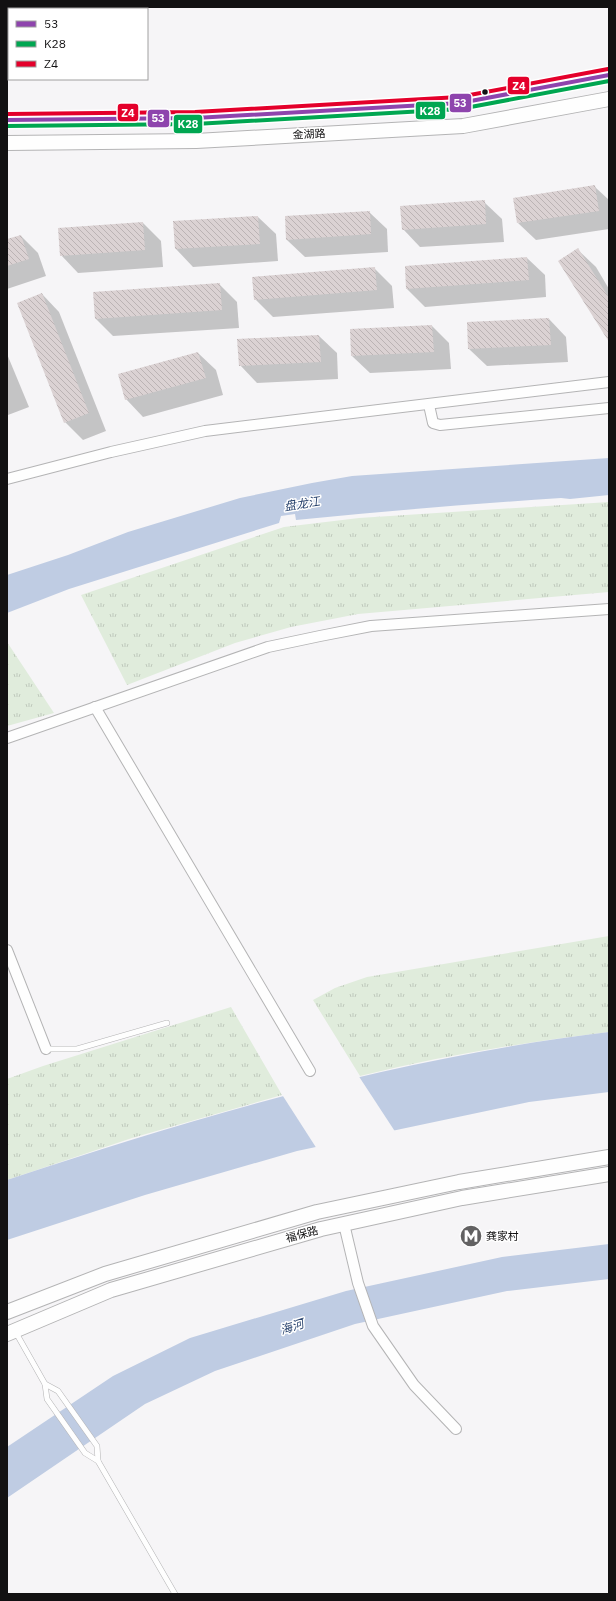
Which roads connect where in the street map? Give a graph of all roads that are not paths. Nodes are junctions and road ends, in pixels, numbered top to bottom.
1 (609, 75) edge
2 (609, 99) edge
3 (7, 120) edge
4 (7, 143) edge
5 (609, 382) edge
6 (429, 405) junction
7 (609, 408) edge
8 (7, 479) edge
9 (609, 609) edge
10 (95, 708) junction
11 (7, 738) edge
12 (7, 950) edge
13 (167, 1023) dead end
14 (46, 1049) joint
15 (310, 1071) dead end
16 (609, 1157) edge
17 (609, 1174) edge
18 (344, 1224) junction
19 (7, 1312) edge
20 (11, 1332) edge
21 (45, 1384) junction
22 (456, 1429) dead end
23 (98, 1461) junction
24 (175, 1594) edge

1 - 3 main road, 金湖路
2 - 4 main road, 金湖路
5 - 6 street
6 - 7 street
6 - 8 street
9 - 10 street
10 - 11 street
10 - 15 street
12 - 14 street
13 - 14 lane
16 - 19 main road, 福保路
17 - 18 main road, 福保路
18 - 20 main road, 福保路
18 - 22 street
20 - 21 lane
21 - 23 lane
21 - 23 lane
23 - 24 lane

